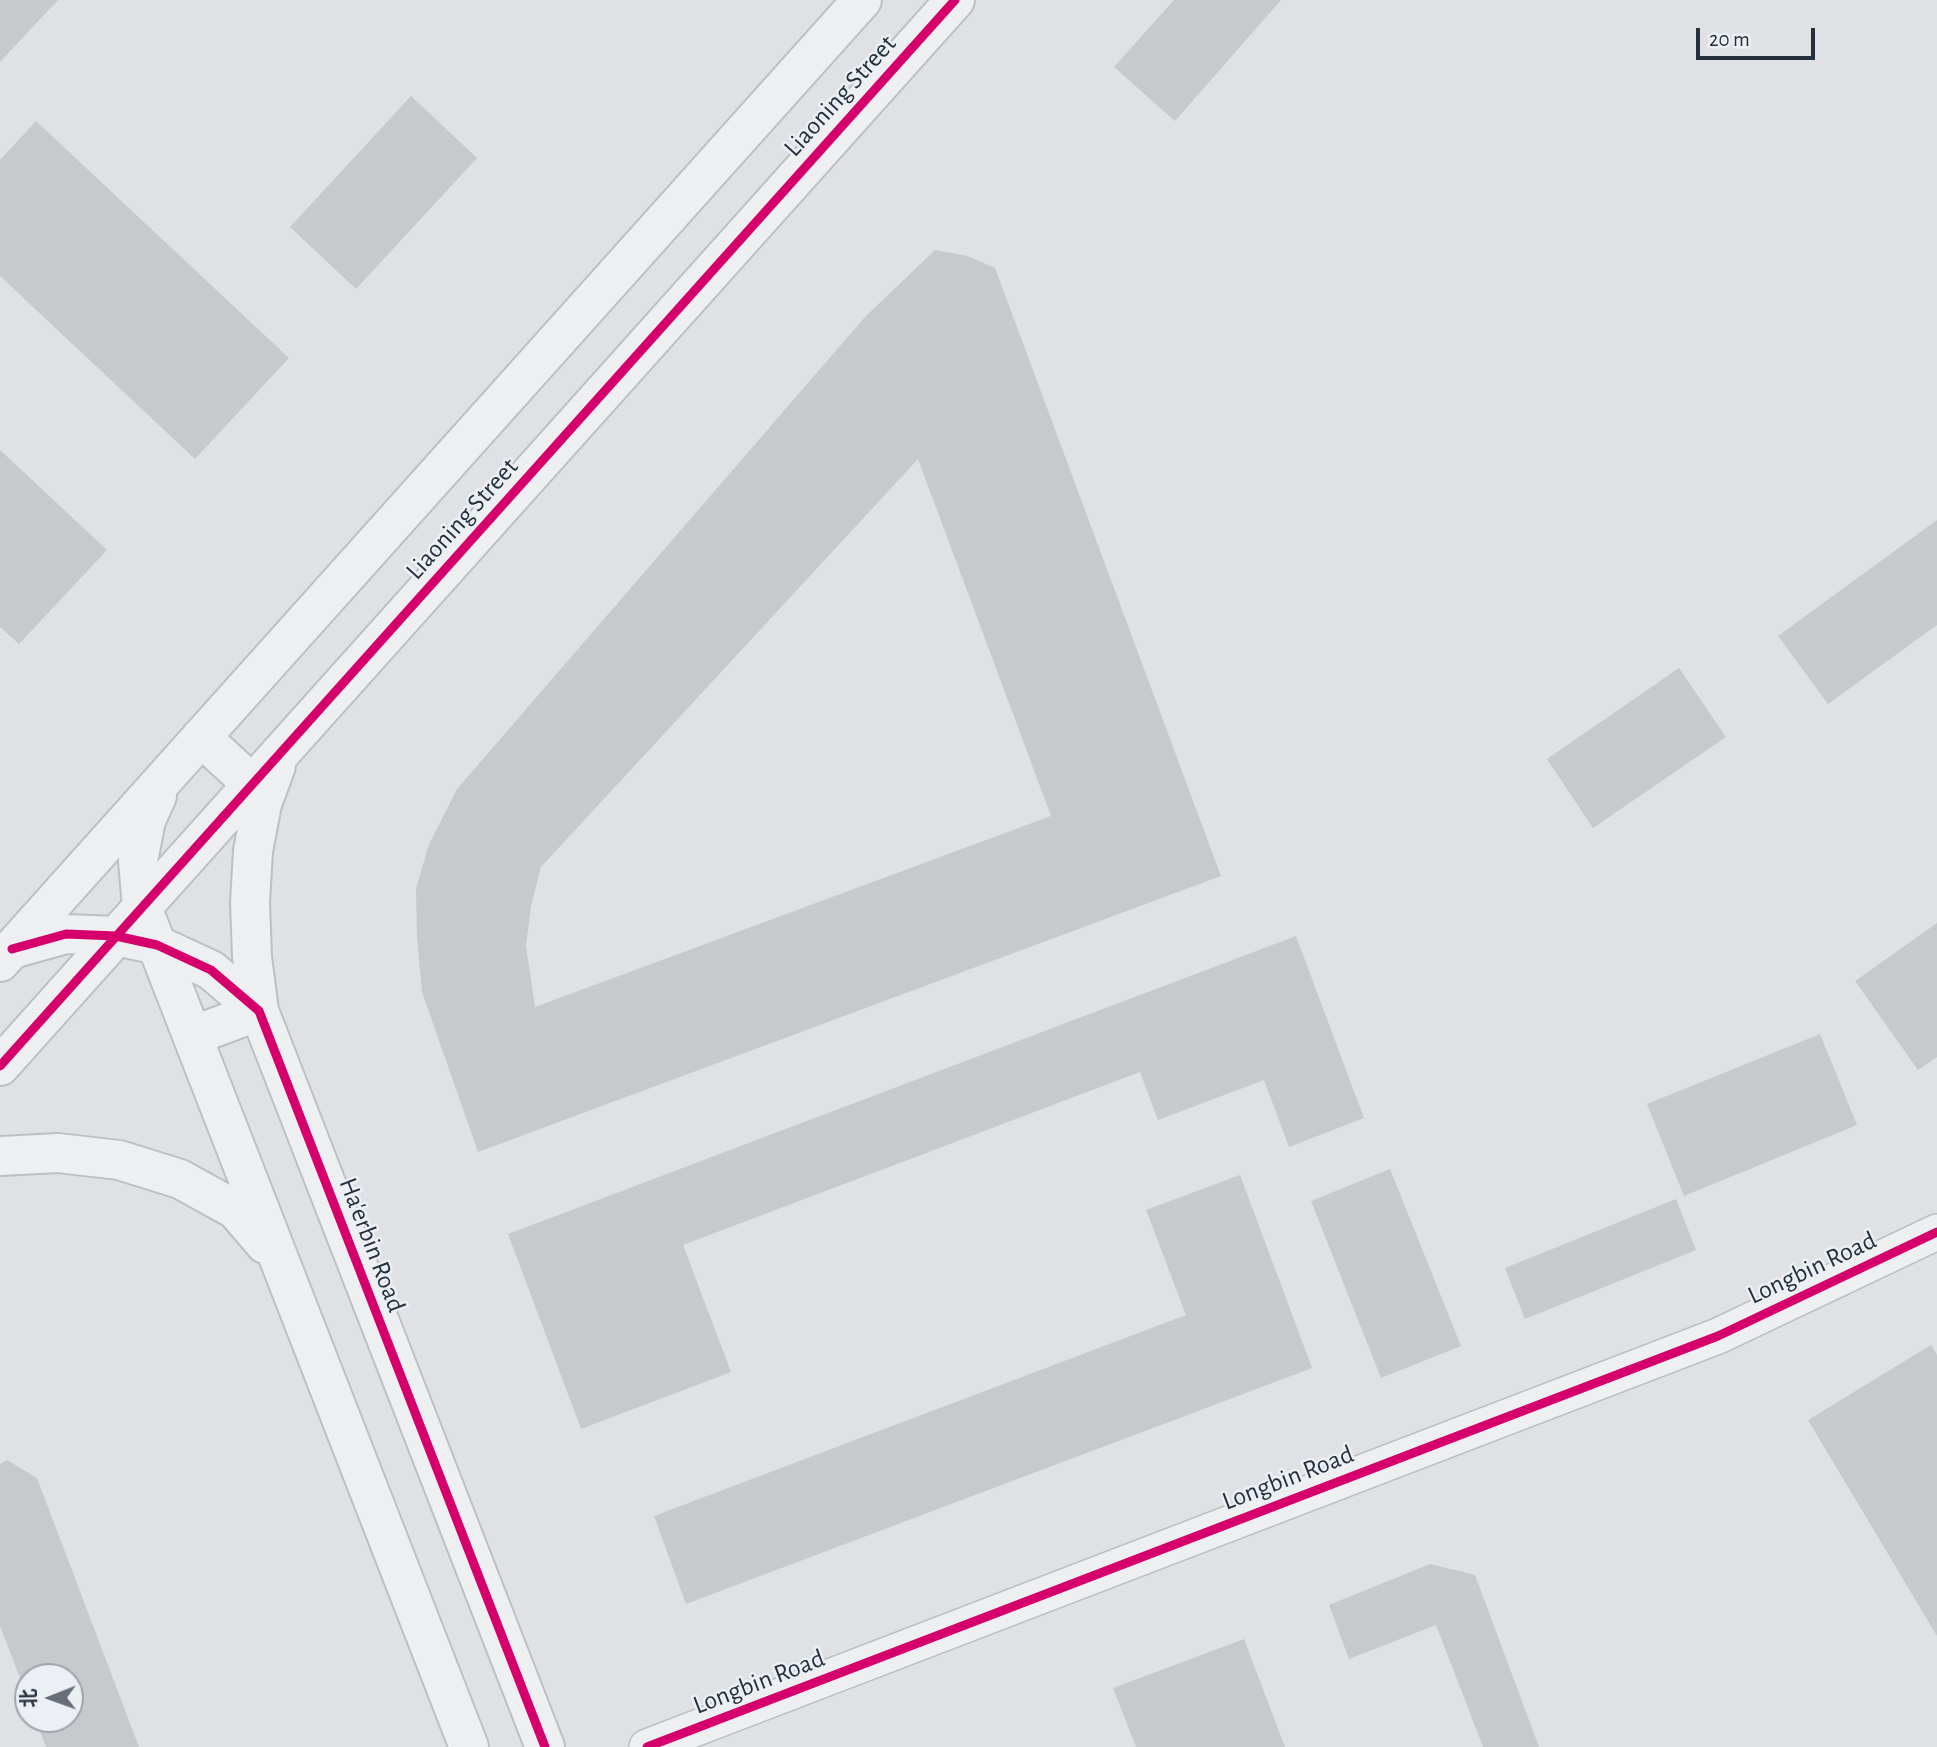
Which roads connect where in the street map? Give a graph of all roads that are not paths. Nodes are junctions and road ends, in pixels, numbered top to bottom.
1 (862, 0) edge
2 (955, 0) edge
3 (201, 737) junction
4 (281, 752) junction
5 (167, 775) junction
6 (252, 785) junction
7 (142, 907) junction
8 (116, 936) junction
9 (157, 945) junction
10 (6, 955) edge
11 (259, 1011) junction
12 (192, 1035) junction
13 (0, 1066) edge
14 (0, 1156) edge
15 (1937, 1232) edge
16 (280, 1261) junction
17 (469, 1747) edge
18 (545, 1747) edge
19 (647, 1747) edge

1 - 3 street, Liaoning Street
2 - 4 street, Liaoning Street
3 - 5 street, Liaoning Street
3 - 6 street
4 - 6 street, Liaoning Street
4 - 11 street
5 - 7 street
5 - 10 street, Liaoning Street
6 - 7 street, Liaoning Street
7 - 8 street, Liaoning Street
7 - 9 street
8 - 9 street, Ha'erbin Road
8 - 10 street, Ha'erbin Road
8 - 13 street, Liaoning Street
9 - 11 street, Ha'erbin Road
9 - 12 street
11 - 12 street
11 - 18 street, Ha'erbin Road
12 - 16 street
14 - 16 street
15 - 19 street, Longbin Road
16 - 17 street

